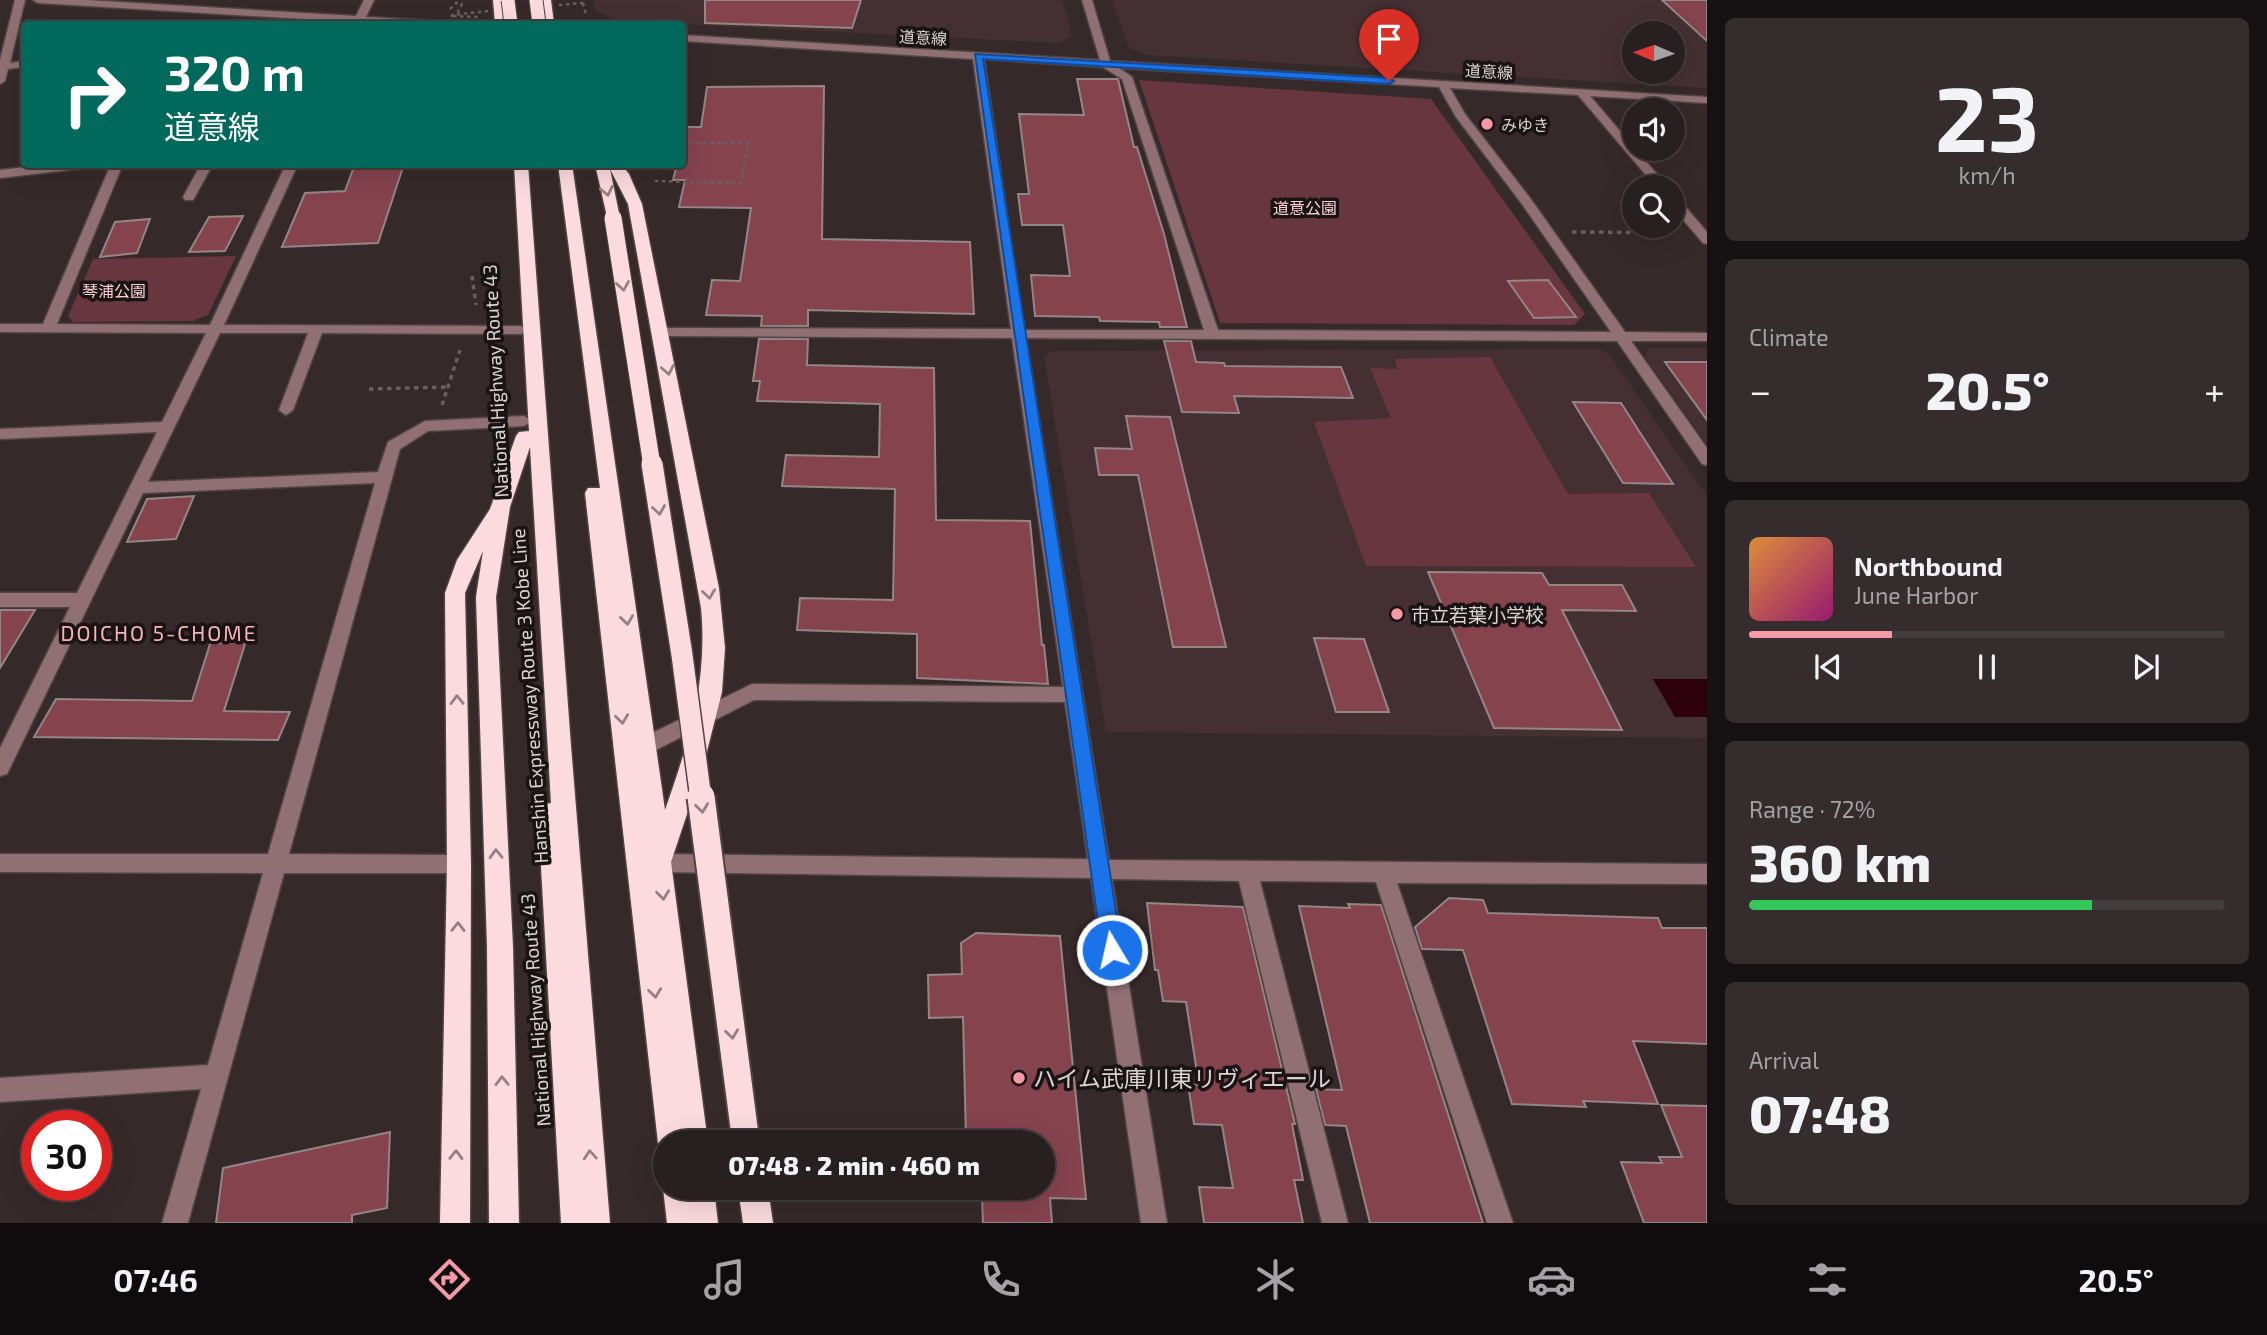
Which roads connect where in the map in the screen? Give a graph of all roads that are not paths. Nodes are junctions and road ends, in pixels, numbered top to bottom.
1 (20, 0) edge
2 (38, 0) edge
3 (214, 0) edge
4 (369, 0) edge
5 (499, 0) edge
6 (508, 0) edge
7 (536, 0) edge
8 (545, 0) edge
9 (1087, 0) edge
10 (210, 11) junction
11 (205, 21) edge
12 (344, 21) edge
13 (358, 21) edge
14 (501, 21) edge
15 (511, 21) edge
16 (539, 21) edge
17 (548, 21) edge
18 (686, 38) edge
19 (978, 56) junction
20 (21, 64) edge
21 (1106, 64) junction
22 (3, 67) junction
23 (0, 81) edge
24 (1443, 85) junction
25 (1581, 93) junction
26 (1701, 99) edge
27 (1707, 111) edge
28 (52, 168) edge
29 (115, 168) edge
30 (205, 168) edge
31 (290, 168) edge
32 (511, 168) edge
33 (522, 168) edge
34 (556, 168) edge
35 (566, 168) edge
36 (603, 168) edge
37 (616, 168) edge
38 (0, 174) edge
39 (1652, 175) edge
40 (189, 197) dead end
41 (1685, 214) edge
42 (1704, 237) edge
43 (0, 328) edge
44 (48, 329) junction
45 (215, 329) junction
46 (316, 330) junction
47 (521, 330) junction
48 (661, 331) junction
49 (1018, 333) junction
50 (1212, 334) junction
51 (1619, 335) junction
52 (1707, 337) edge
53 (286, 410) dead end
54 (167, 427) junction
55 (524, 428) junction
56 (0, 435) edge
57 (1707, 460) edge
58 (385, 477) junction
59 (137, 488) junction
60 (500, 507) junction
61 (0, 600) edge
62 (82, 600) junction
63 (1073, 695) junction
64 (705, 716) junction
65 (645, 746) junction
66 (0, 768) edge
67 (0, 863) edge
68 (659, 863) junction
69 (459, 864) junction
70 (277, 865) junction
71 (1099, 868) junction
72 (1247, 871) junction
73 (1383, 873) junction
74 (1707, 874) edge
75 (217, 1076) junction
76 (0, 1090) edge
77 (671, 1130) edge
78 (692, 1130) edge
79 (744, 1130) edge
80 (679, 1200) edge
81 (700, 1200) edge
82 (755, 1200) edge
83 (175, 1223) edge
84 (455, 1223) edge
85 (504, 1223) edge
86 (576, 1223) edge
87 (595, 1223) edge
88 (682, 1223) edge
89 (703, 1223) edge
90 (758, 1223) edge
91 (1154, 1223) edge
92 (1335, 1223) edge
93 (1500, 1223) edge

1 - 22 street
2 - 10 street
3 - 10 street
4 - 13 street
5 - 14 highway
6 - 15 highway, bridge
7 - 16 highway, bridge
8 - 17 highway
9 - 21 street
10 - 11 street
10 - 12 street
18 - 19 street, 道意線
19 - 21 street, 道意線
19 - 49 street
20 - 22 street
21 - 24 street, 道意線
21 - 50 street
22 - 23 street
24 - 25 street, 道意線
24 - 51 street
25 - 26 street, 道意線
25 - 39 street
26 - 27 street
28 - 38 street
29 - 44 street
30 - 40 street
31 - 45 street
32 - 47 highway, National Highway Route 43
87 -> 33 highway, Hanshin Expressway Route 3 Kobe Line
34 -> 77 highway
35 -> 65 highway
36 -> 79 highway, bridge
37 - 48 highway
41 - 42 street
43 - 44 street
44 - 45 street
45 - 46 street
45 - 54 street
46 - 47 street
46 - 53 street
47 - 55 highway, National Highway Route 43
48 - 49 street
48 -> 64 highway
49 - 50 street
49 - 63 street
50 - 51 street
51 - 52 street
51 - 57 street
54 - 56 street
54 - 59 street
55 - 58 street
55 - 60 highway
55 - 86 highway, National Highway Route 43
58 - 59 street
58 - 70 street
59 - 62 street
69 -> 60 highway
85 -> 60 highway
61 - 62 street
62 - 66 street
63 - 64 street
63 - 71 street
64 - 65 street
64 - 68 highway
65 - 68 highway
67 - 70 street
68 - 71 street
68 -> 78 highway
69 - 70 street
84 -> 69 highway
70 - 75 street
71 - 72 street
71 - 91 street
72 - 73 street
72 - 92 street
73 - 74 street
73 - 93 street
75 - 76 street
75 - 83 street
80 - 88 highway
81 - 89 highway
82 - 90 highway

